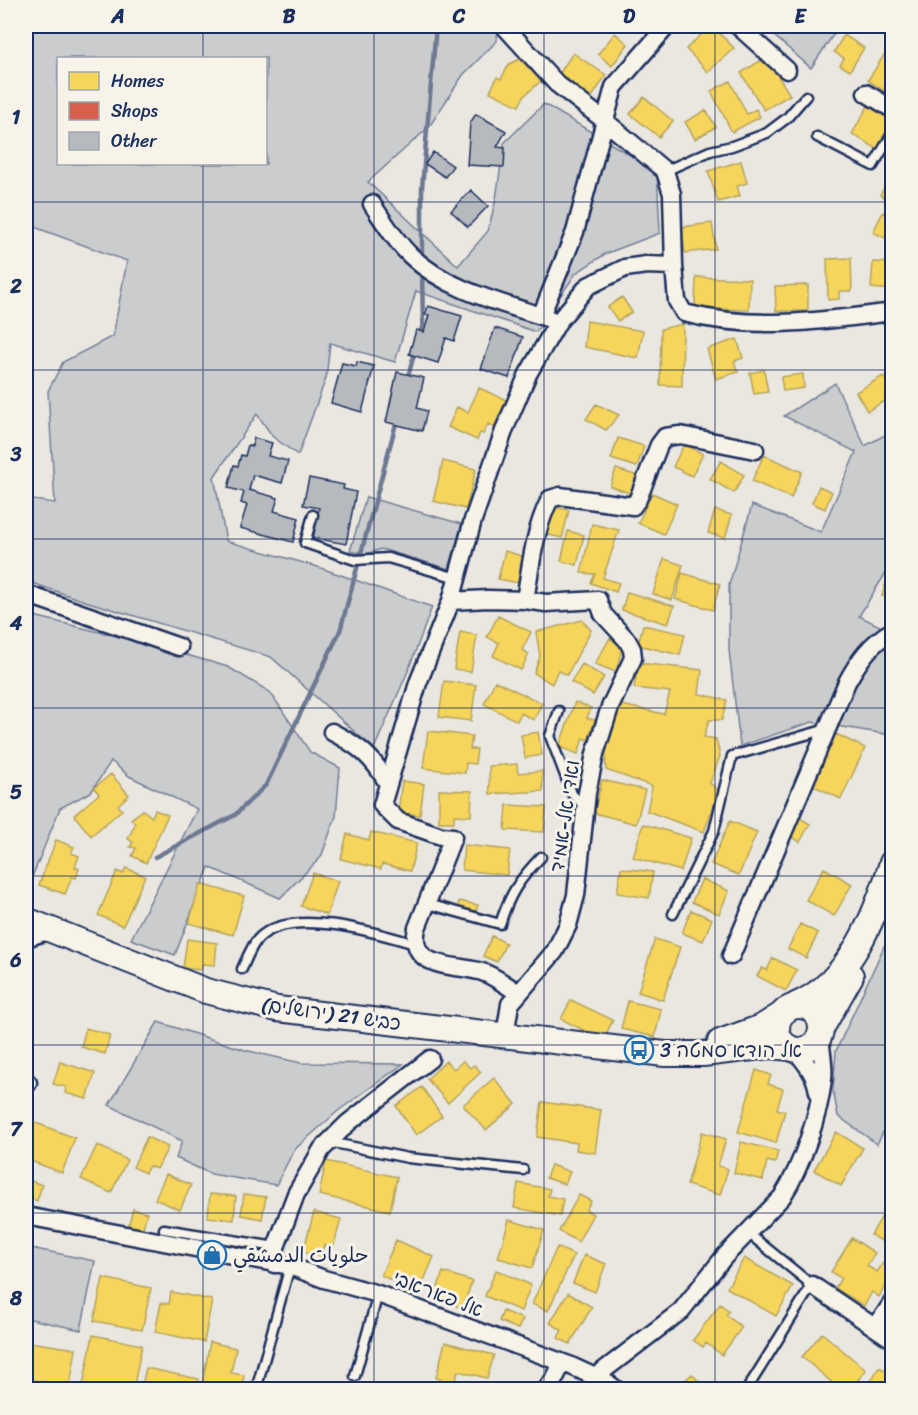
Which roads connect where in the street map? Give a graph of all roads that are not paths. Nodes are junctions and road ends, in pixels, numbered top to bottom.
1 (507, 26) edge
2 (667, 26) edge
3 (738, 26) edge
4 (787, 70) dead end
5 (866, 93) dead end
6 (806, 96) dead end
7 (892, 109) edge
8 (604, 121) junction
9 (892, 134) edge
10 (817, 137) dead end
11 (665, 171) junction
12 (372, 204) dead end
13 (674, 266) junction
14 (892, 312) edge
15 (541, 316) junction
16 (558, 322) junction
17 (755, 450) dead end
18 (313, 515) dead end
19 (457, 578) junction
20 (26, 594) edge
21 (525, 600) junction
22 (451, 601) junction
23 (892, 630) edge
24 (179, 647) dead end
25 (559, 711) dead end
26 (827, 729) junction
27 (332, 732) dead end
28 (388, 784) junction
29 (585, 807) junction
30 (541, 857) dead end
31 (892, 863) edge
32 (892, 903) edge
33 (428, 904) junction
34 (673, 914) dead end
35 (26, 920) edge
36 (51, 930) junction
37 (26, 938) edge
38 (416, 944) junction
39 (731, 956) dead end
40 (242, 969) dead end
41 (518, 993) junction
42 (788, 1010) junction
43 (820, 1031) junction
44 (505, 1036) junction
45 (793, 1049) junction
46 (650, 1053) junction
47 (430, 1059) dead end
48 (816, 1111) junction
49 (329, 1142) junction
50 (523, 1170) dead end
51 (26, 1216) edge
52 (164, 1229) dead end
53 (748, 1233) junction
54 (280, 1259) junction
55 (812, 1286) junction
56 (378, 1294) junction
57 (892, 1303) edge
58 (876, 1327) junction
59 (892, 1339) edge
60 (562, 1363) junction
61 (355, 1377) dead end
62 (595, 1377) junction
63 (749, 1386) dead end
64 (256, 1389) edge
65 (546, 1389) edge
66 (617, 1389) edge

1 - 8 street
2 - 8 street
3 - 4 street
5 - 7 street
6 - 11 lane
8 - 11 street
8 - 15 street
9 - 10 lane
11 - 13 street
12 - 15 street
13 - 14 street
13 - 16 street
15 - 16 street
16 - 19 street
17 - 21 street
18 - 19 lane
19 - 22 street
20 - 24 street
21 - 22 street
21 - 29 street, ואדי אל-אמיד
22 - 28 street
23 - 26 street
25 - 29 lane
26 - 34 lane
26 - 39 street
27 - 28 street
28 - 33 street
29 - 41 street, ואדי אל-אמיד
30 - 33 lane
31 - 42 main road, כביש 21 (ירושלים)
32 - 43 main road
33 - 38 street
35 - 36 main road, כביש 21 (ירושלים)
36 - 37 street
36 - 44 main road, כביש 21 (ירושלים)
38 - 40 lane
38 - 41 street
41 - 44 street, ואדי אל-אמיד
42 - 43 main road
42 - 45 main road
42 - 46 main road, כביש 21 (ירושלים)
43 - 45 main road
43 - 48 street
44 - 46 main road, כביש 21 (ירושלים)
45 - 46 main road, כביש 21 (ירושלים)
45 - 48 street
47 - 49 street
48 - 53 street
49 - 50 lane
49 - 54 street
51 - 54 street, אל פאראבי
52 - 54 lane
53 - 55 lane
53 - 62 street
54 - 56 street, אל פאראבי
54 - 64 lane
55 - 58 street
55 - 63 lane
56 - 60 street, אל פאראבי
56 - 61 lane
57 - 58 street
58 - 59 street
60 - 62 street, אל פאראבי
60 - 65 street
62 - 66 street, אל פאראבי

